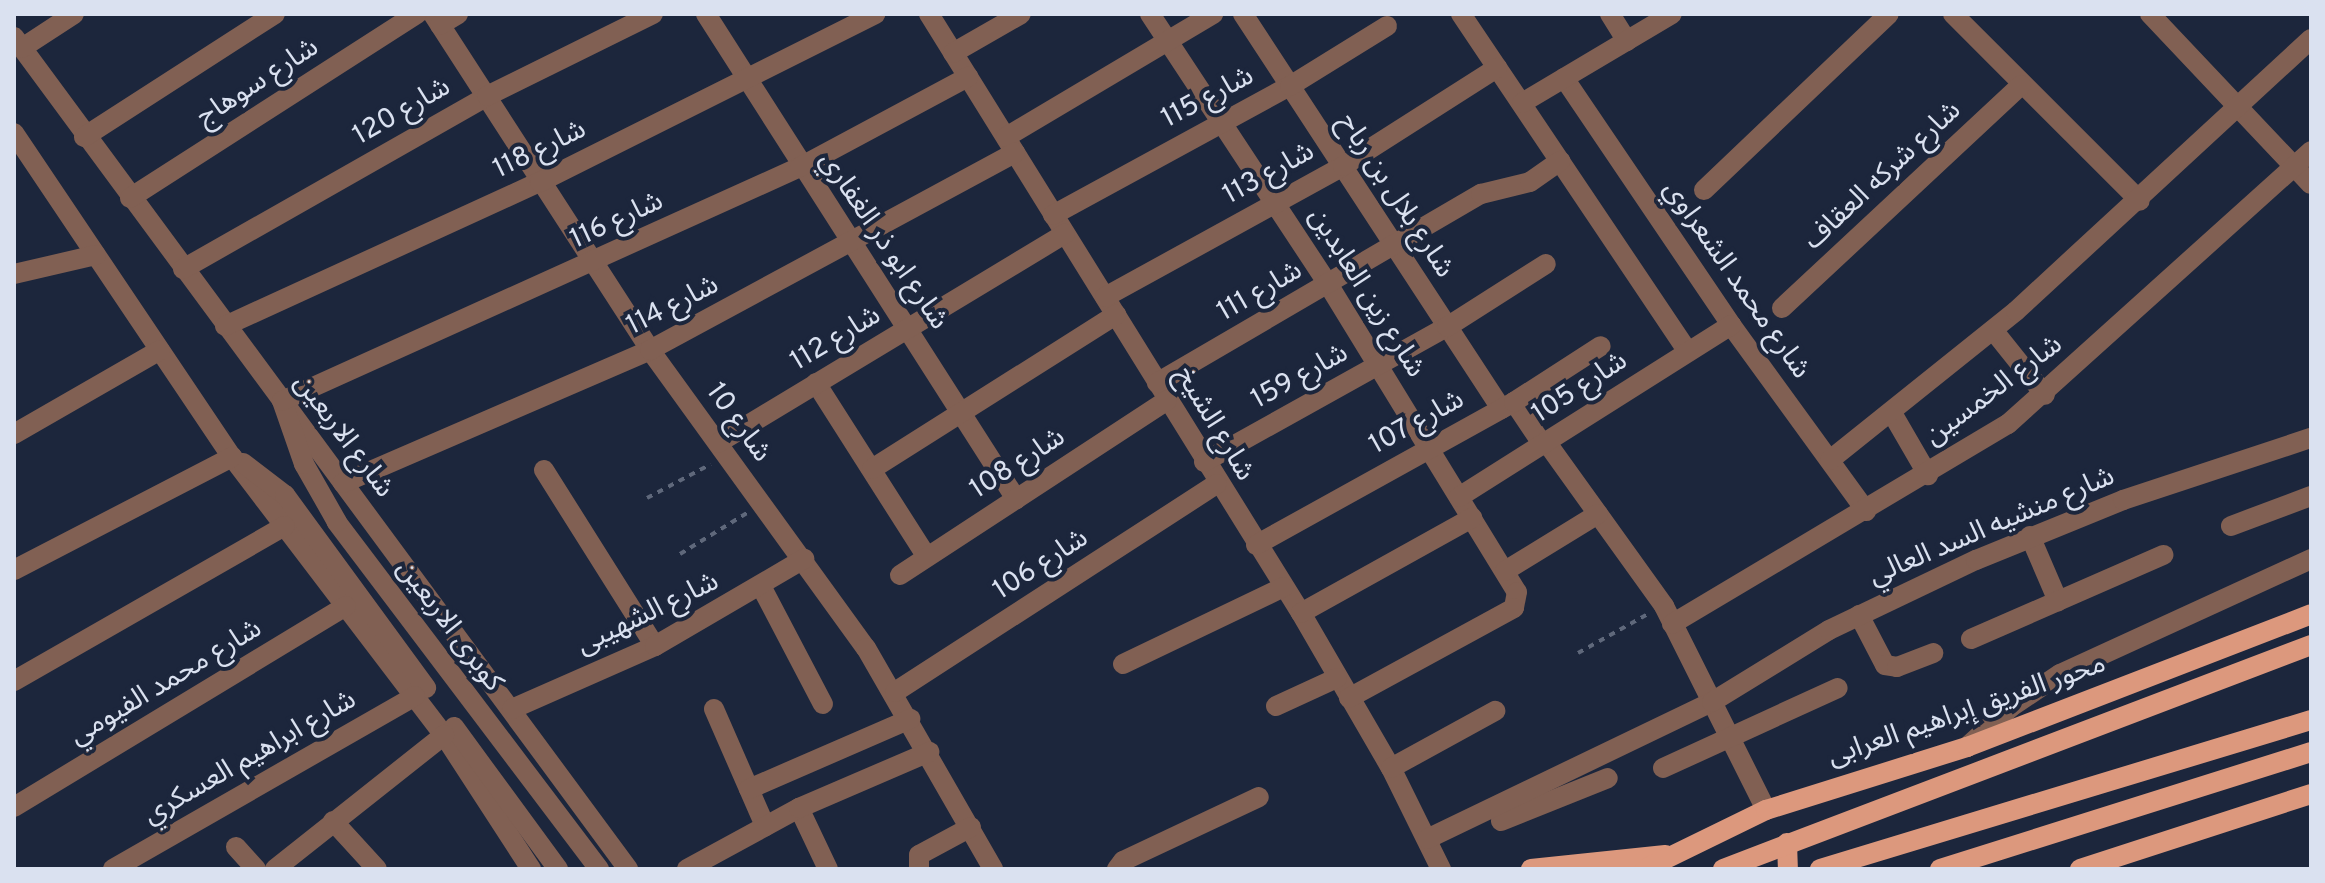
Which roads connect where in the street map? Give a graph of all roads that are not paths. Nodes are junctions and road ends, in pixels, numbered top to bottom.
1 (74, 14) edge
2 (275, 14) edge
3 (417, 14) edge
4 (458, 14) edge
5 (653, 14) edge
6 (706, 14) edge
7 (875, 14) edge
8 (929, 14) edge
9 (1021, 14) edge
10 (1150, 14) edge
11 (1213, 14) edge
12 (1243, 14) edge
13 (1461, 14) edge
14 (1610, 14) edge
15 (1672, 14) edge
16 (1889, 14) edge
17 (1953, 14) edge
18 (2150, 14) edge
19 (436, 20) edge
20 (1387, 26) dead end
21 (2311, 39) edge
22 (1627, 41) junction
23 (18, 42) edge
24 (1167, 42) junction
25 (953, 53) junction
26 (1497, 68) junction
27 (968, 77) junction
28 (1564, 78) junction
29 (747, 80) junction
30 (2021, 85) junction
31 (1290, 86) junction
32 (487, 96) junction
33 (1522, 103) junction
34 (2239, 107) junction
35 (1222, 122) junction
36 (14, 133) edge
37 (84, 137) junction
38 (1010, 145) junction
39 (2311, 151) edge
40 (1560, 161) junction
41 (1343, 166) junction
42 (800, 167) junction
43 (2294, 167) junction
44 (540, 182) junction
45 (2311, 184) edge
46 (1704, 190) dead end
47 (130, 198) junction
48 (2140, 201) junction
49 (1275, 202) junction
50 (1053, 215) junction
51 (1065, 234) junction
52 (852, 245) junction
53 (1395, 248) junction
54 (96, 255) junction
55 (592, 263) junction
56 (1546, 264) dead end
57 (183, 269) junction
58 (14, 274) edge
59 (1328, 284) junction
60 (1110, 306) junction
61 (1782, 308) dead end
62 (1731, 325) junction
63 (225, 326) junction
64 (1447, 327) junction
65 (909, 328) junction
66 (1993, 330) junction
67 (1601, 346) dead end
68 (160, 350) junction
69 (650, 350) junction
70 (1688, 352) junction
71 (1379, 365) junction
72 (816, 383) junction
73 (1162, 392) junction
74 (2045, 395) junction
75 (282, 401) junction
76 (1507, 405) junction
77 (960, 413) junction
78 (1892, 413) junction
79 (14, 434) edge
80 (2311, 438) edge
81 (1545, 444) junction
82 (1429, 447) junction
83 (723, 450) junction
84 (232, 457) junction
85 (1830, 460) junction
86 (1204, 462) junction
87 (872, 469) junction
88 (544, 470) dead end
89 (1928, 475) junction
90 (343, 483) junction
91 (1217, 484) junction
92 (2311, 496) edge
93 (1459, 497) junction
94 (1016, 499) junction
95 (1866, 511) junction
96 (1598, 514) junction
97 (1472, 518) junction
98 (285, 526) junction
99 (2231, 526) dead end
100 (2030, 536) junction
101 (1256, 545) junction
102 (2163, 555) dead end
103 (927, 557) junction
104 (804, 559) junction
105 (2311, 559) edge
106 (14, 570) edge
107 (1505, 571) junction
108 (900, 575) dead end
109 (1284, 587) junction
110 (762, 588) junction
111 (2058, 601) junction
112 (346, 606) junction
113 (1301, 613) junction
114 (2311, 614) edge
115 (1668, 615) junction
116 (1859, 615) junction
117 (1971, 639) dead end
118 (2311, 645) edge
119 (655, 646) junction
120 (1933, 653) dead end
121 (1123, 664) dead end
122 (1337, 678) junction
123 (14, 681) edge
124 (1838, 688) dead end
125 (895, 692) junction
126 (415, 696) junction
127 (1349, 698) junction
128 (1712, 702) junction
129 (823, 704) dead end
130 (1276, 706) dead end
131 (512, 709) junction
132 (714, 709) dead end
133 (1495, 711) dead end
134 (910, 719) junction
135 (2311, 720) edge
136 (444, 735) junction
137 (1729, 738) junction
138 (1967, 747) junction
139 (929, 752) junction
140 (2311, 752) edge
141 (1391, 768) junction
142 (1663, 768) dead end
143 (1608, 778) dead end
144 (749, 789) junction
145 (2311, 794) edge
146 (1540, 795) junction
147 (1259, 797) dead end
148 (14, 807) edge
149 (799, 808) junction
150 (1766, 810) junction
151 (333, 821) junction
152 (1501, 821) dead end
153 (765, 826) junction
154 (971, 827) junction
155 (1427, 839) junction
156 (1787, 843) junction
157 (236, 847) dead end
158 (1673, 855) junction
159 (113, 869) edge
160 (256, 869) edge
161 (275, 869) edge
162 (377, 869) edge
163 (531, 869) edge
164 (558, 869) edge
165 (599, 869) edge
166 (628, 869) edge
167 (687, 869) edge
168 (828, 869) edge
169 (919, 869) edge
170 (993, 869) edge
171 (1117, 869) edge
172 (1441, 869) edge
173 (1531, 869) edge
174 (1645, 869) edge
175 (1723, 869) edge
176 (1788, 869) edge
177 (1820, 869) edge
178 (1940, 869) edge
179 (2080, 869) edge

1 - 23 street
2 - 37 street
3 - 47 street, شارع سوهاج
4 - 19 street
5 - 32 street, شارع 120
6 - 29 street, شارع ابو ذر الغفاري
7 - 29 street, شارع 118
8 - 25 street, شارع الشيخ
9 - 25 street
10 - 24 street, شارع زين العابدين
11 - 24 street, شارع 114
12 - 31 street, شارع بلال بن رباح
13 - 26 street
14 - 22 street
15 - 22 street
16 - 46 street
17 - 30 street
18 - 34 street
19 - 32 street, شارع 10
20 - 31 street, شارع 115
21 - 34 street, شارع الخمسين
22 - 28 street
23 - 37 street, شارع الاربعين
24 - 35 street, شارع زين العابدين
24 - 38 street, شارع 114
25 - 27 street, شارع الشيخ
26 - 33 street
26 - 41 street, شارع 113
27 - 38 street, شارع الشيخ
27 - 42 street, شارع 116
28 - 33 street
28 - 62 street, شارع محمد الشعراوي
29 - 42 street, شارع ابو ذر الغفاري
29 - 44 street, شارع 118
30 - 48 street
30 - 61 street, شارع شركه العقاف
31 - 35 street, شارع 115
31 - 41 street, شارع بلال بن رباح
32 - 44 street, شارع 10
32 - 57 street, شارع 120
33 - 40 street
34 - 43 street
34 - 48 street, شارع الخمسين
35 - 49 street, شارع زين العابدين
35 - 50 street, شارع 115
36 - 54 street
37 - 47 street, شارع الاربعين
38 - 50 street, شارع الشيخ
38 - 52 street, شارع 114
39 - 43 street, شارع الخمسين
40 - 53 street, شارع 111
40 - 70 street
41 - 49 street, شارع 113
41 - 53 street, شارع بلال بن رباح
42 - 52 street, شارع ابو ذر الغفاري
42 - 55 street, شارع 116
43 - 45 street
43 - 74 street, شارع الخمسين
44 - 55 street, شارع 10
44 - 63 street, شارع 118
47 - 57 street, شارع الاربعين
48 - 66 street, شارع الخمسين
49 - 59 street, شارع زين العابدين
49 - 60 street, شارع 113
50 - 51 street, شارع الشيخ
51 - 60 street, شارع الشيخ
51 - 65 street, شارع 112
52 - 65 street, شارع ابو ذر الغفاري
52 - 69 street, شارع 114
53 - 59 street, شارع 111
53 - 64 street, شارع بلال بن رباح
54 - 58 street
54 - 68 street
55 - 69 street, شارع 10
55 - 75 street, شارع 116
56 - 64 street, شارع 159
57 - 63 street, شارع الاربعين
59 - 71 street, شارع زين العابدين
59 - 73 street, شارع 111
60 - 73 street, شارع الشيخ
60 - 77 street, شارع 113
62 - 70 street, شارع 105
62 - 85 street, شارع محمد الشعراوي
63 - 75 street, شارع الاربعين
64 - 71 street, شارع 159
64 - 76 street, شارع بلال بن رباح
65 - 72 street, شارع 112
65 - 77 street, شارع ابو ذر الغفاري
66 - 74 street
66 - 78 street, شارع الخمسين
67 - 76 street, شارع 107
68 - 79 street
68 - 84 street
69 - 83 street, شارع 10
69 - 90 street, شارع 114
70 - 81 street, شارع 105
71 - 82 street, شارع زين العابدين
71 - 86 street, شارع 159
72 - 83 street, شارع 112
72 - 87 street
73 - 86 street, شارع الشيخ
73 - 94 street, شارع 108
74 - 89 street, شارع الخمسين
75 - 90 street, شارع الاربعين
75 - 165 street, كوبرى الاربعين
76 - 81 street, شارع بلال بن رباح
76 - 82 street, شارع 107
77 - 87 street, شارع 113
77 - 94 street, شارع ابو ذر الغفاري
78 - 85 street, شارع الخمسين
78 - 89 street
80 - 100 street, شارع منشيه السد العالي
81 - 93 street, شارع 105
81 - 96 street, شارع بلال بن رباح
82 - 93 street, شارع زين العابدين
82 - 101 street, شارع 107
83 - 104 street, شارع 10
84 - 98 street
84 - 106 street
84 - 164 street, كوبرى الاربعين
85 - 95 street, شارع محمد الشعراوي
86 - 91 street, شارع الشيخ
87 - 103 street
88 - 119 street
89 - 95 street, شارع الخمسين
90 - 131 street, شارع الاربعين
91 - 101 street, شارع الشيخ
91 - 125 street, شارع 106
92 - 99 street
93 - 97 street, شارع زين العابدين
94 - 103 street, شارع 108
95 - 115 street, شارع الخمسين
96 - 107 street
96 - 115 street, شارع بلال بن رباح
97 - 107 street, شارع زين العابدين
97 - 113 street
98 - 112 street
98 - 123 street
100 - 111 street
100 - 116 street, شارع منشيه السد العالي
101 - 109 street, شارع الشيخ
102 - 111 street
103 - 108 street, شارع 108
104 - 110 street, شارع الشهيبى
104 - 125 street, شارع 10
105 - 138 street
107 - 127 street, شارع زين العابدين
109 - 113 street, شارع الشيخ
109 - 121 street
110 - 119 street, شارع الشهيبى
110 - 129 street
111 - 117 street
112 - 126 street
112 - 148 street, شارع محمد الفيومي
113 - 122 street, شارع الشيخ
114 - 138 main road, محور الفريق إبراهيم العرابى
115 - 128 street, شارع بلال بن رباح
116 - 120 street
116 - 128 street, شارع منشيه السد العالي
118 - 156 main road, محور الفريق إبراهيم العرابى
119 - 131 street, شارع الشهيبى
122 - 127 street, شارع الشيخ
122 - 130 street
124 - 137 street
125 - 134 street, شارع 10
126 - 136 street
126 - 159 street, شارع ابراهيم العسكري
127 - 141 street, شارع الشيخ
128 - 137 street, شارع بلال بن رباح
128 - 146 street, شارع منشيه السد العالي
131 - 166 street, شارع الاربعين
132 - 144 street
133 - 141 street
134 - 139 street, شارع 10
134 - 144 street
135 - 177 main road
136 - 151 street
136 - 163 street
137 - 142 street
137 - 150 street, شارع بلال بن رباح
138 - 150 main road, محور الفريق إبراهيم العرابى
139 - 149 street
139 - 154 street, شارع 10
140 - 178 main road
141 - 155 street, شارع الشيخ
143 - 146 street
144 - 153 street
145 - 179 main road
146 - 152 street
146 - 155 street
147 - 171 street
149 - 153 street
149 - 168 street
150 - 158 main road, محور الفريق إبراهيم العرابى
151 - 161 street
151 - 162 street
153 - 167 street
154 - 169 street
154 - 170 street, شارع 10
155 - 172 street, شارع الشيخ
156 - 175 main road, محور الفريق إبراهيم العرابى
156 - 176 main road
157 - 160 street
158 - 173 main road
158 - 174 main road, محور الفريق إبراهيم العرابى

